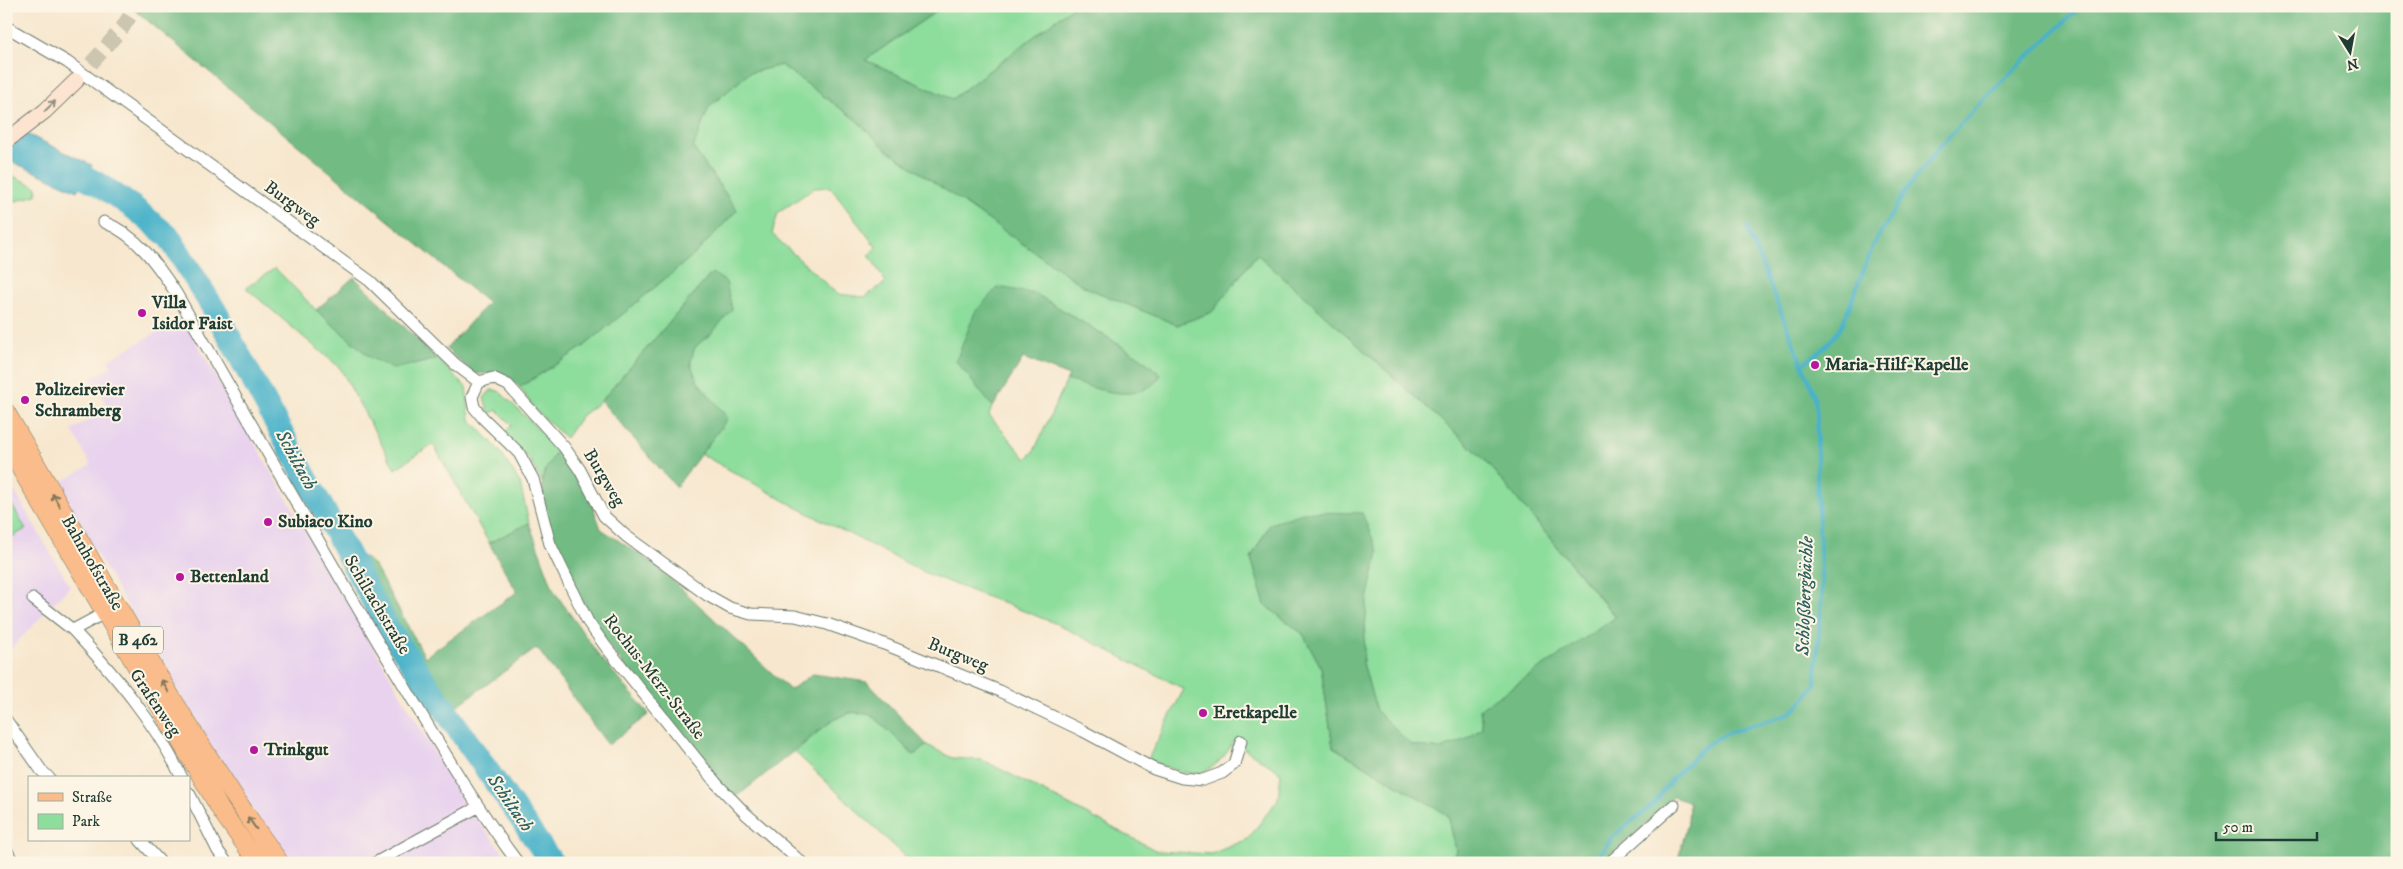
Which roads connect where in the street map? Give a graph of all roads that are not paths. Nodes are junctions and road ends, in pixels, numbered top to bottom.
1 (6, 31) edge
2 (76, 81) tunnel mouth
3 (6, 141) edge
4 (104, 222) dead end
5 (479, 382) junction
6 (6, 412) edge
7 (6, 444) edge
8 (33, 599) dead end
9 (111, 610) junction
10 (73, 630) junction
11 (6, 720) edge
12 (1241, 741) dead end
13 (47, 776) edge
14 (181, 776) edge
15 (190, 795) edge
16 (1674, 806) dead end
17 (478, 807) junction
18 (142, 842) edge
19 (6, 850) edge
20 (13, 863) edge
21 (161, 863) edge
22 (227, 863) edge
23 (258, 863) edge
24 (280, 863) edge
25 (375, 863) edge
26 (518, 863) edge
27 (802, 863) edge
28 (1609, 863) edge

1 - 5 street, Burgweg
3 -> 2 main road
4 - 17 street, Schiltachstraße
5 - 12 street, Burgweg
5 - 27 street, Rochus-Merz-Straße
9 -> 6 main road, Bahnhofstraße / B 462
7 - 9 main road, Bahnhofstraße / B 462
8 - 10 street, Grafenweg
9 - 10 street
9 - 23 main road, Bahnhofstraße / B 462
24 -> 9 main road, Bahnhofstraße / B 462
10 - 14 street, Grafenweg
11 - 13 street
15 - 22 street
16 - 28 street
17 - 25 street
17 - 26 street, Schiltachstraße
18 - 21 street
19 - 20 street

